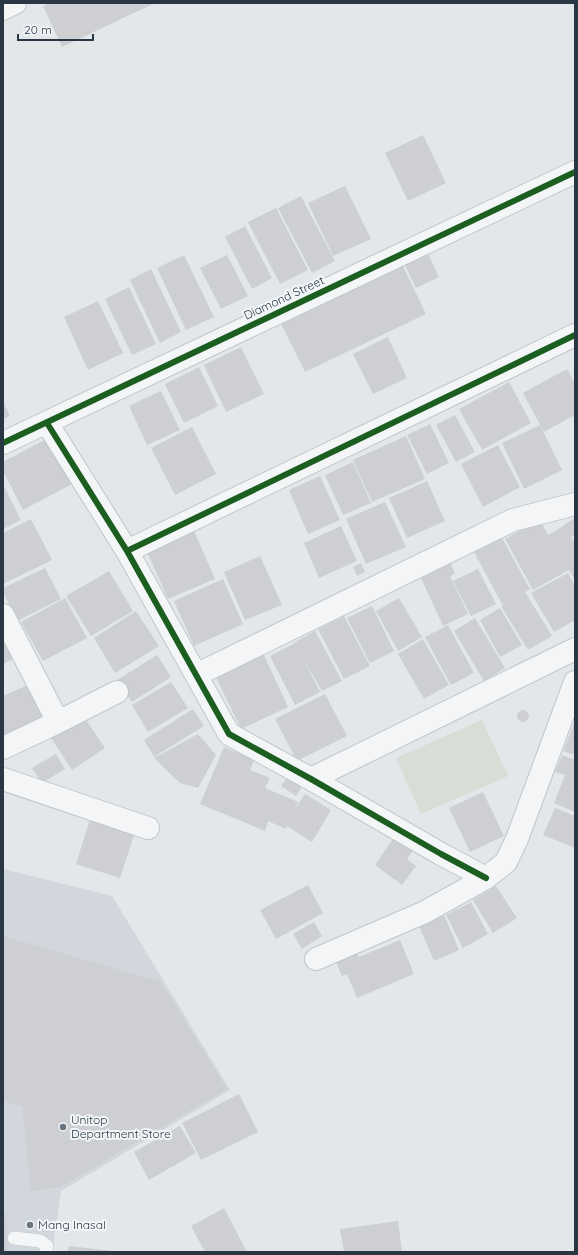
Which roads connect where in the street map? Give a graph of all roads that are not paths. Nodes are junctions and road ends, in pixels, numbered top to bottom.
1 (15, 3) edge
2 (3, 9) edge
3 (574, 174) edge
4 (575, 335) edge
5 (47, 423) junction
6 (3, 443) edge
7 (575, 504) edge
8 (127, 551) junction
9 (5, 623) edge
10 (575, 649) edge
11 (196, 675) junction
12 (116, 692) dead end
13 (573, 693) edge
14 (58, 722) junction
15 (3, 748) edge
16 (3, 779) edge
17 (311, 779) junction
18 (148, 828) dead end
19 (486, 878) junction
20 (316, 959) dead end
21 (14, 1238) dead end
22 (46, 1252) edge

1 - 2 street
3 - 5 street, Diamond Street
4 - 8 street
5 - 6 street, Diamond Street
5 - 8 street
7 - 11 street
8 - 11 street
9 - 14 street
10 - 17 street
11 - 17 street
12 - 14 street
13 - 19 street
14 - 15 street
16 - 18 street
17 - 19 street
19 - 20 street
21 - 22 lane

